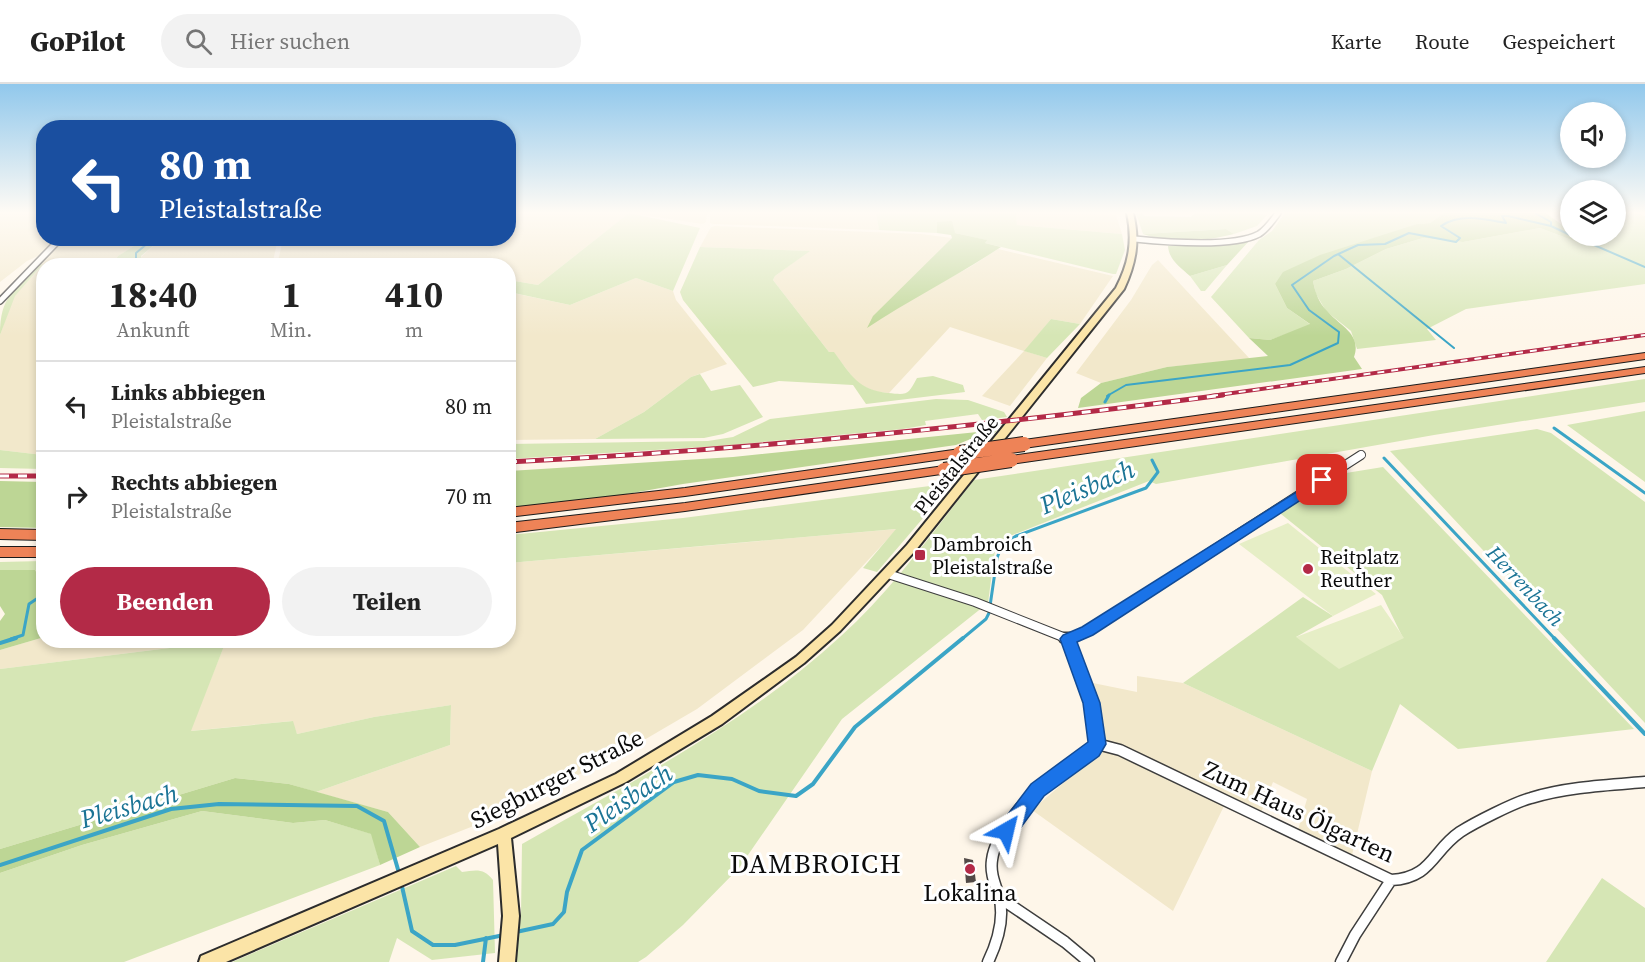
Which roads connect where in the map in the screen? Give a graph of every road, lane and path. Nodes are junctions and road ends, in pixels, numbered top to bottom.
1 (1133, 254) edge
2 (36, 263) edge
3 (0, 300) edge
4 (1645, 357) edge
5 (1645, 370) edge
6 (1361, 455) dead end
7 (516, 512) edge
8 (516, 527) edge
9 (0, 534) edge
10 (36, 535) edge
11 (0, 552) edge
12 (36, 552) edge
13 (888, 574) junction
14 (1068, 639) junction
15 (1097, 744) junction
16 (1645, 782) edge
17 (504, 834) junction
18 (1391, 880) junction
19 (999, 898) junction
20 (507, 961) edge
21 (207, 962) edge
22 (988, 962) edge
23 (1089, 962) edge
24 (1341, 962) edge

1 - 13 main road, Pleistalstraße
2 - 3 street
4 - 7 highway, bridge
5 - 8 highway, bridge
6 - 14 street
9 - 10 highway
11 - 12 highway
13 - 14 street
13 - 17 main road, Siegburger Straße
14 - 15 street
15 - 18 street, Zum Haus Ölgarten
15 - 19 street
16 - 18 street, Zum Haus Ölgarten
17 - 20 main road
17 - 21 main road, Siegburger Straße
18 - 24 street
19 - 22 street
19 - 23 street

